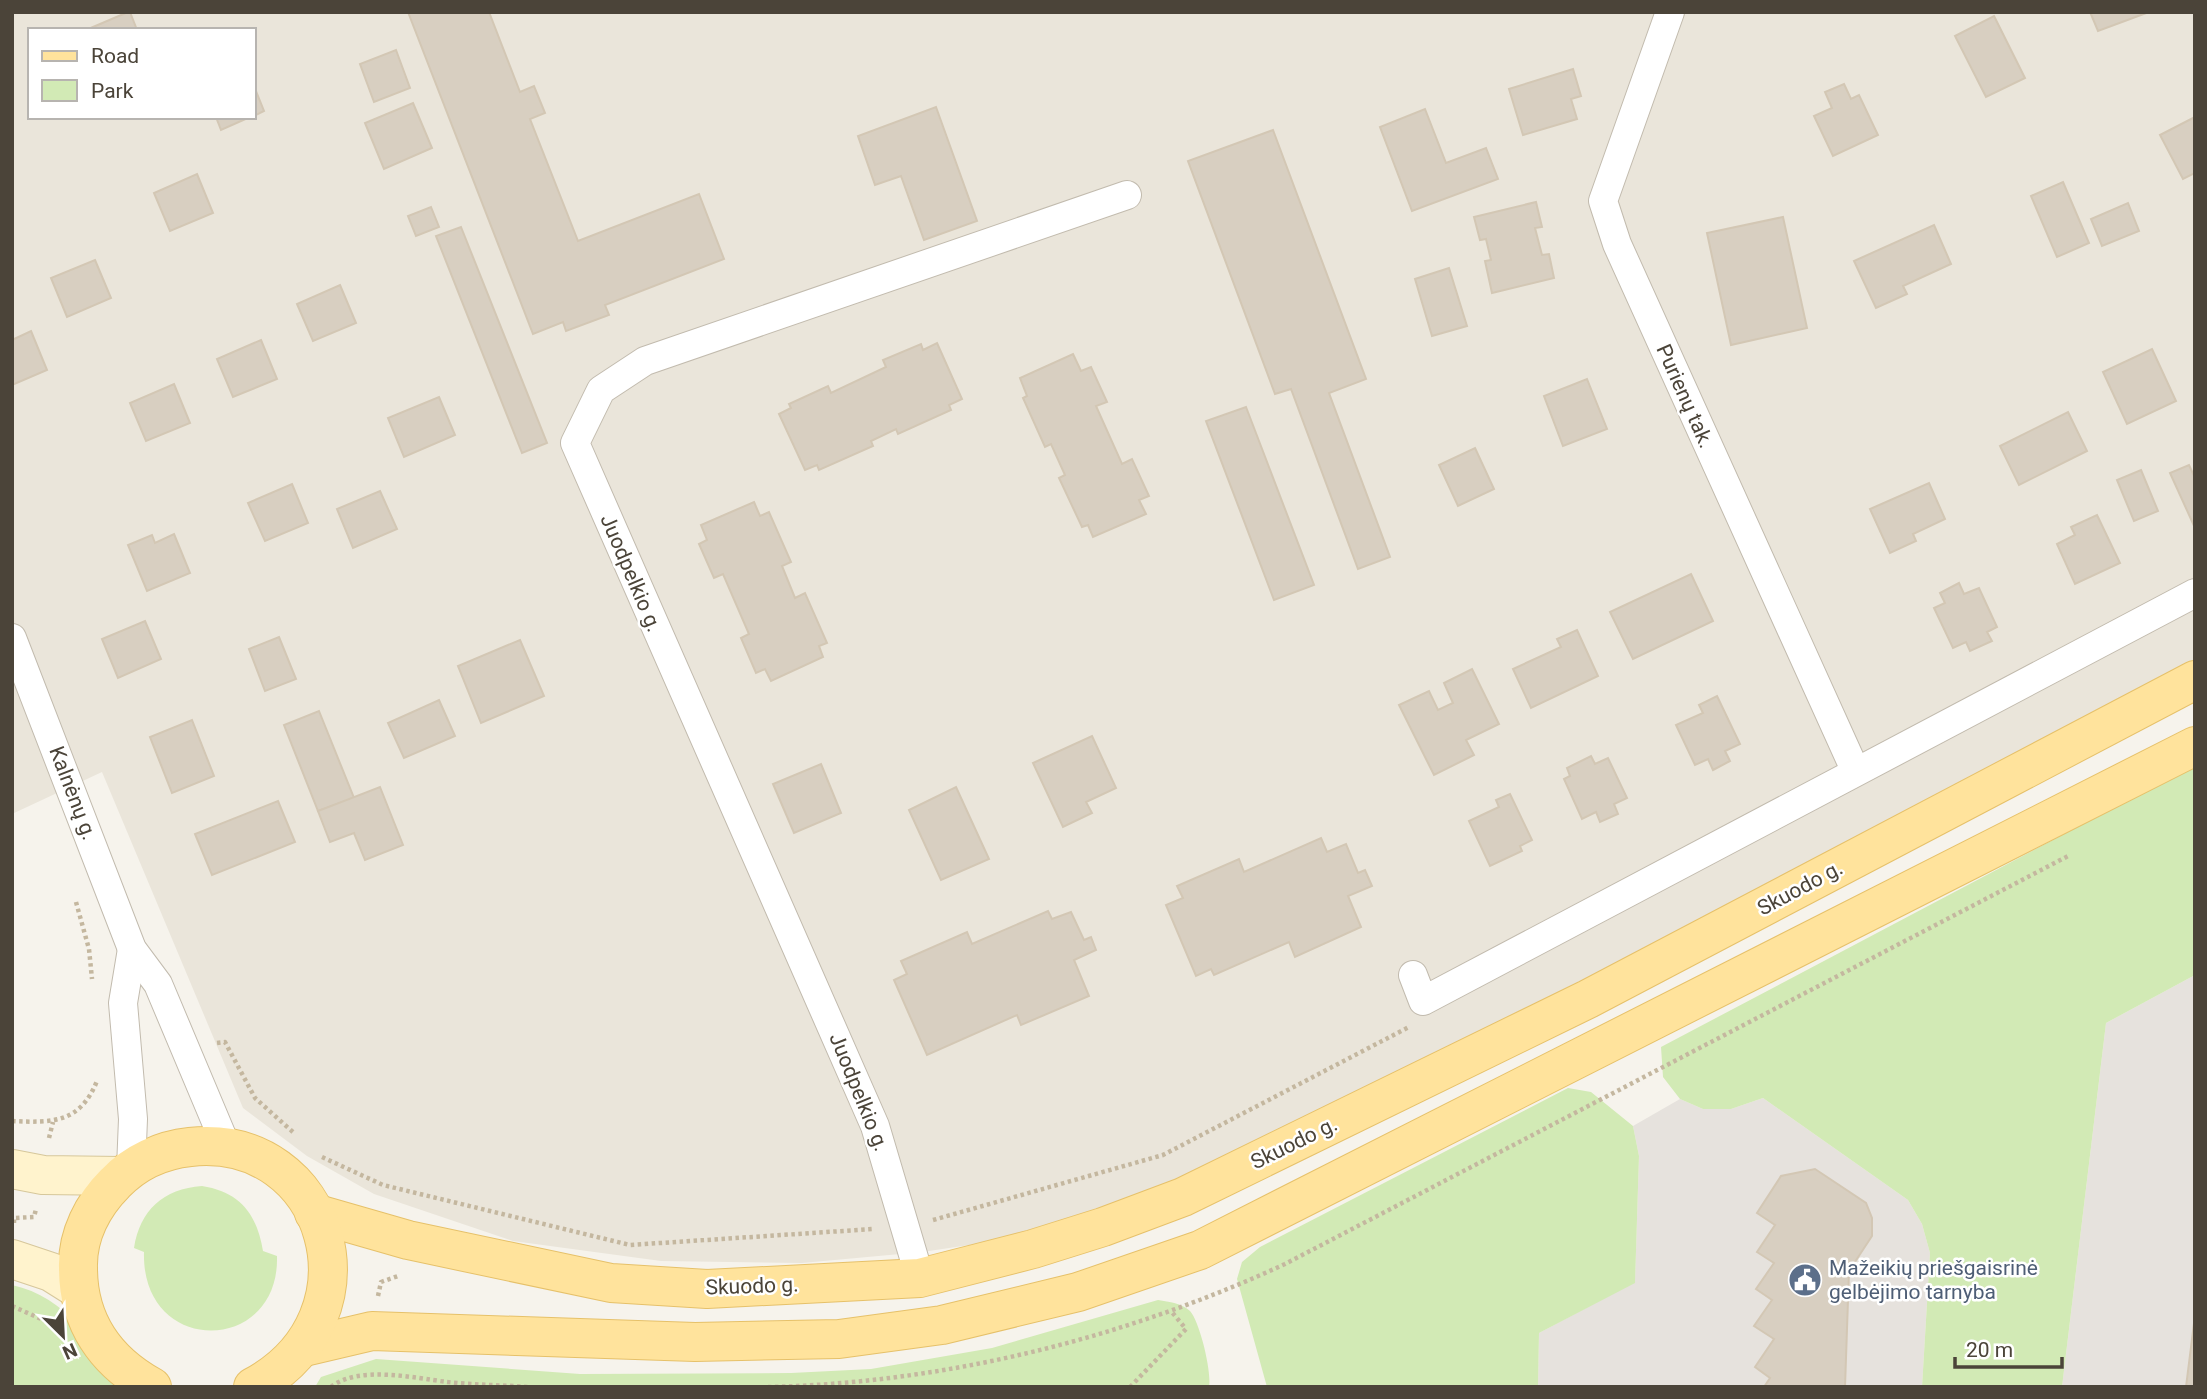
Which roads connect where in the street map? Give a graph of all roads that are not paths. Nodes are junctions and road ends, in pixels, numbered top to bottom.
1 (1670, 12) edge
2 (1127, 195) dead end
3 (2195, 593) edge
4 (12, 638) edge
5 (2195, 680) edge
6 (2195, 746) edge
7 (1855, 770) junction
8 (132, 949) junction
9 (1413, 975) dead end
10 (227, 1148) junction
11 (12, 1169) edge
12 (126, 1172) junction
13 (314, 1213) junction
14 (12, 1259) edge
15 (920, 1278) junction
16 (78, 1289) junction
17 (304, 1347) junction
18 (268, 1382) edge
19 (152, 1387) edge

1 - 7 street, Purienų tak.
2 - 15 street, Juodpelkio g.
3 - 7 street
4 - 8 street, Kalnėnų g.
5 - 15 main road, Skuodo g.
6 - 17 main road
7 - 9 street
8 - 10 street, Kalnėnų g.
8 - 12 street
10 - 12 main road
10 - 13 main road
11 - 12 main road
12 - 16 main road
13 - 15 main road, Skuodo g.
13 - 17 main road
14 - 16 main road
16 - 19 main road
17 - 18 main road

